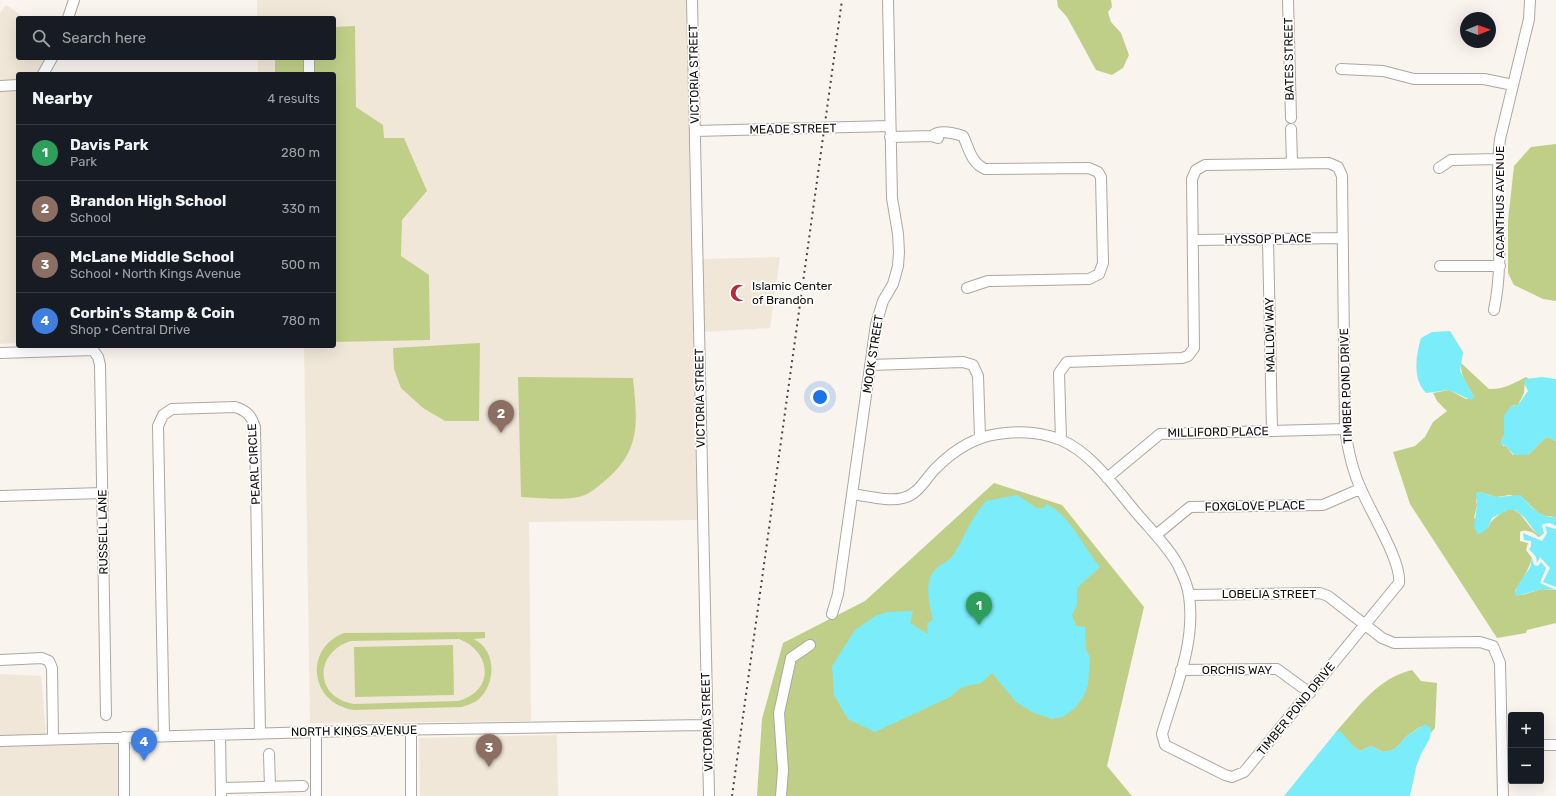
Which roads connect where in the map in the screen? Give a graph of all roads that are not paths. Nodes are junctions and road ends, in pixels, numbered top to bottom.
1 (74, 0) edge
2 (692, 0) edge
3 (888, 0) edge
4 (1288, 0) edge
5 (1530, 0) edge
6 (69, 16) edge
7 (51, 60) edge
8 (309, 60) edge
9 (1341, 69) dead end
10 (44, 72) edge
11 (309, 72) edge
12 (16, 85) edge
13 (1513, 85) junction
14 (0, 86) edge
15 (1291, 118) dead end
16 (890, 126) junction
17 (1292, 129) dead end
18 (695, 131) junction
19 (890, 137) junction
20 (1498, 158) junction
21 (1292, 163) junction
22 (1439, 168) dead end
23 (1342, 238) junction
24 (1268, 239) junction
25 (1194, 240) junction
26 (1440, 266) dead end
27 (1500, 266) junction
28 (967, 288) dead end
29 (1494, 310) dead end
30 (0, 353) edge
31 (870, 365) junction
32 (1345, 430) junction
33 (1272, 431) junction
34 (980, 437) junction
35 (1061, 440) junction
36 (1107, 478) junction
37 (1360, 489) junction
38 (103, 494) junction
39 (852, 494) junction
40 (0, 496) edge
41 (1156, 535) junction
42 (1189, 594) junction
43 (832, 614) dead end
44 (1364, 625) junction
45 (810, 645) dead end
46 (0, 660) edge
47 (1181, 670) junction
48 (1310, 693) junction
49 (106, 715) dead end
50 (707, 725) junction
51 (411, 730) junction
52 (316, 732) junction
53 (260, 734) junction
54 (220, 735) junction
55 (164, 736) junction
56 (124, 737) junction
57 (53, 738) junction
58 (0, 741) edge
59 (1544, 745) edge
60 (1556, 745) edge
61 (1507, 746) edge
62 (269, 754) dead end
63 (303, 786) dead end
64 (270, 787) junction
65 (221, 792) edge
66 (124, 796) edge
67 (316, 796) edge
68 (412, 796) edge
69 (709, 796) edge
70 (781, 796) edge
71 (1503, 796) edge

1 - 6 street
2 - 18 street, VICTORIA STREET
3 - 16 street, MOOK STREET
4 - 15 street, BATES STREET
5 - 13 street, ACANTHUS AVENUE
7 - 10 street
8 - 11 street
9 - 13 street
12 - 14 street
13 - 20 street, ACANTHUS AVENUE
16 - 18 street, MEADE STREET
16 - 19 street, MOOK STREET
17 - 21 street
18 - 50 street, VICTORIA STREET
19 - 28 street
19 - 31 street, MOOK STREET
20 - 22 street
20 - 27 street, ACANTHUS AVENUE
21 - 23 street, TIMBER POND DRIVE
21 - 25 street, TIMBER POND DRIVE
23 - 24 street, HYSSOP PLACE
23 - 32 street, TIMBER POND DRIVE
24 - 25 street, HYSSOP PLACE
24 - 33 street, MALLOW WAY
25 - 35 street, TIMBER POND DRIVE
26 - 27 street
27 - 29 street, ACANTHUS AVENUE
30 - 38 street, RUSSELL LANE
31 - 34 street
31 - 39 street, MOOK STREET
32 - 33 street, MILLIFORD PLACE
32 - 37 street, TIMBER POND DRIVE
33 - 36 street, MILLIFORD PLACE
34 - 35 street, TIMBER POND DRIVE
34 - 39 street
35 - 36 street, TIMBER POND DRIVE
36 - 41 street, TIMBER POND DRIVE
37 - 41 street, FOXGLOVE PLACE
37 - 44 street, TIMBER POND DRIVE
38 - 40 street
38 - 49 street, RUSSELL LANE
39 - 43 street, MOOK STREET
41 - 42 street, TIMBER POND DRIVE
42 - 44 street, LOBELIA STREET
42 - 47 street, TIMBER POND DRIVE
44 - 48 street, TIMBER POND DRIVE
44 - 61 street, LOBELIA STREET
45 - 70 street
46 - 57 street
47 - 48 street, ORCHIS WAY
47 - 48 street, TIMBER POND DRIVE
50 - 51 street, NORTH KINGS AVENUE
50 - 69 street, VICTORIA STREET
51 - 52 street, NORTH KINGS AVENUE
51 - 68 street
52 - 53 street, NORTH KINGS AVENUE
52 - 67 street
53 - 54 street, NORTH KINGS AVENUE
53 - 55 street, PEARL CIRCLE
54 - 55 street, NORTH KINGS AVENUE
54 - 65 street
55 - 56 street, NORTH KINGS AVENUE
56 - 57 street, NORTH KINGS AVENUE
56 - 66 street
57 - 58 street, NORTH KINGS AVENUE
59 - 60 street
61 - 71 street
62 - 64 street
63 - 64 street
64 - 65 street

